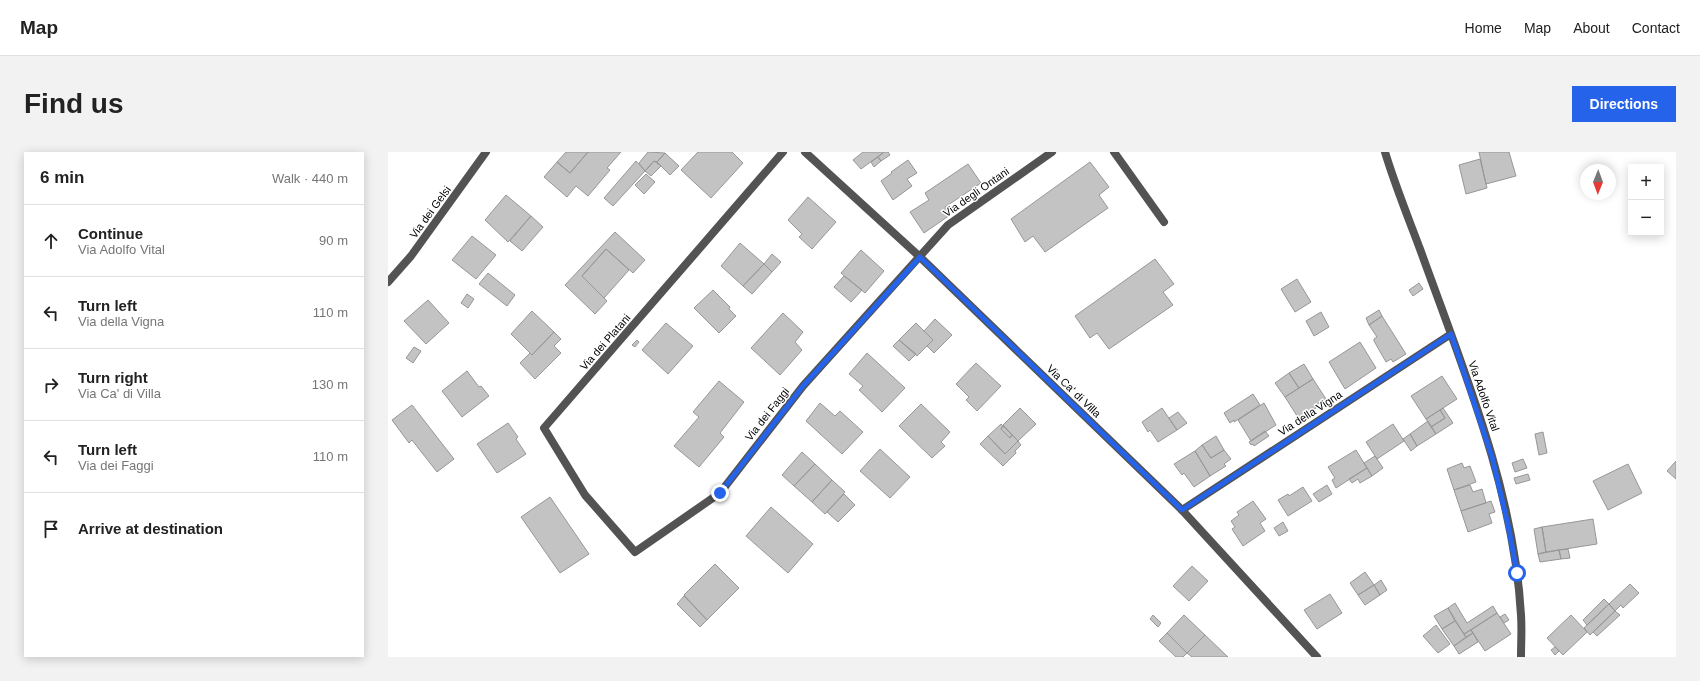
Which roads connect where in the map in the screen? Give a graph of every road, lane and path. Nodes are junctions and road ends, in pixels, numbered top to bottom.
1 (486, 152) edge
2 (783, 152) edge
3 (806, 152) edge
4 (1052, 152) edge
5 (1114, 152) edge
6 (1385, 152) edge
7 (1164, 222) dead end
8 (920, 257) junction
9 (388, 282) edge
10 (1451, 334) junction
11 (1182, 510) junction
12 (636, 552) joint
13 (1317, 657) edge
14 (1520, 657) edge

1 - 9 street, Via dei Gelsi
2 - 12 street, Via dei Platani
3 - 8 street, Via Ca' di Villa
4 - 8 street, Via degli Ontani
5 - 7 street
6 - 10 street, Via Adolfo Vital
8 - 11 street, Via Ca' di Villa
8 - 12 street, Via dei Faggi
10 - 11 street, Via della Vigna
10 - 14 street, Via Adolfo Vital
11 - 13 street, Via Ca' di Villa

